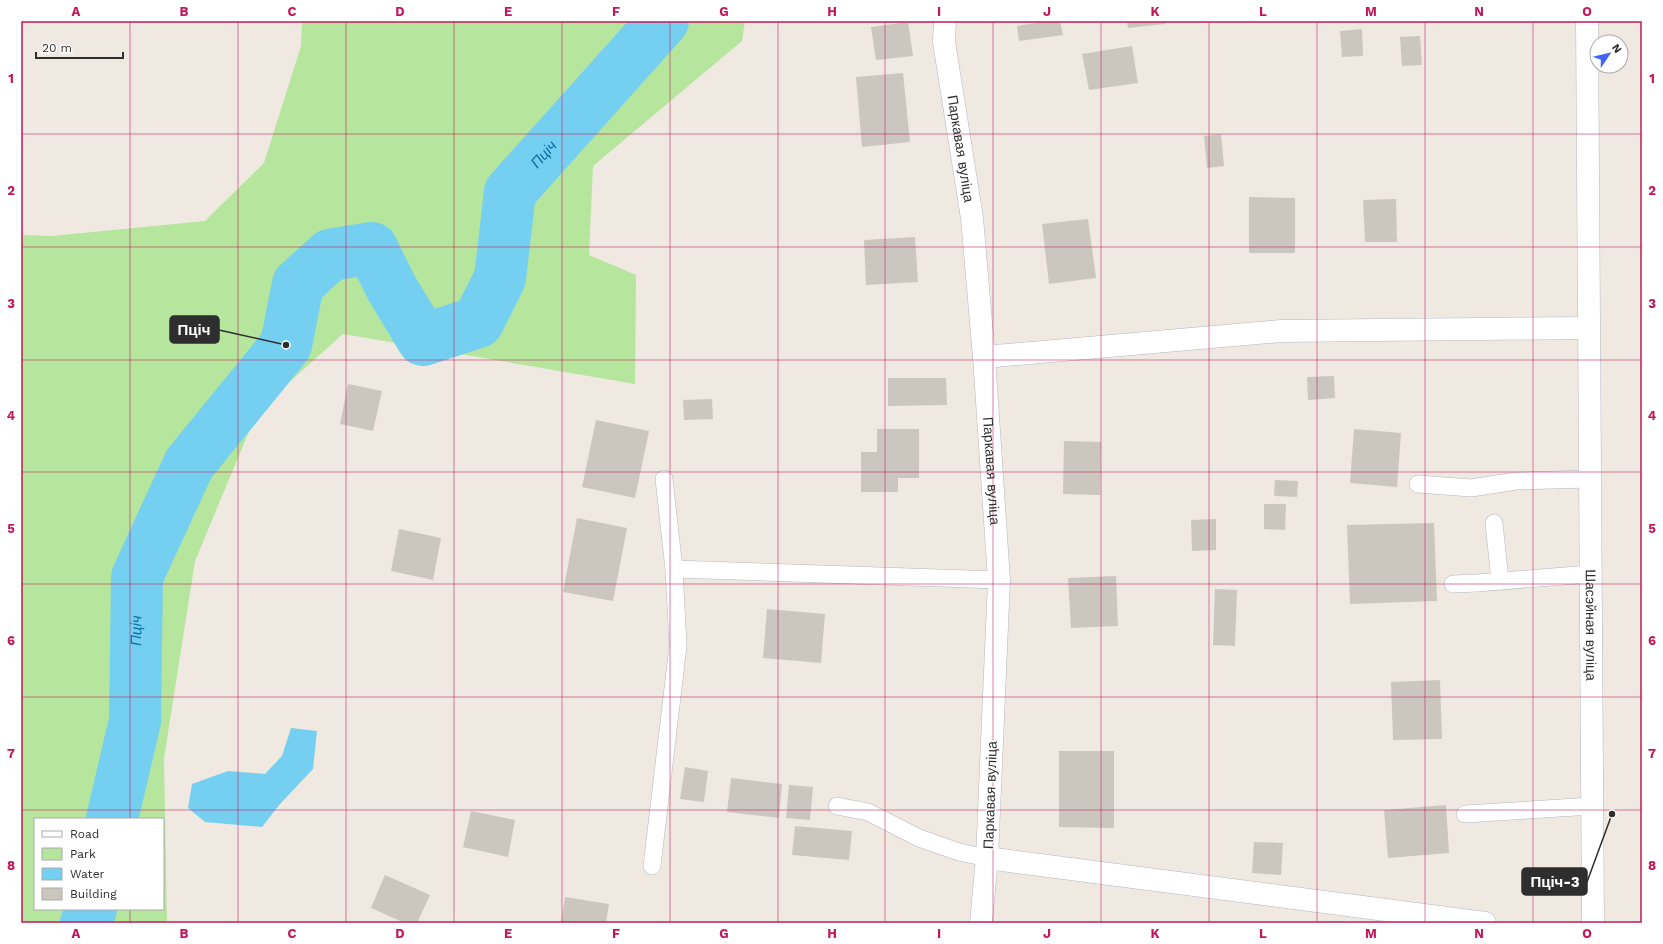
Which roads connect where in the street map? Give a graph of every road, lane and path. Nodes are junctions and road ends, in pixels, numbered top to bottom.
1 (945, 21) edge
2 (1587, 21) edge
3 (1588, 328) junction
4 (984, 357) junction
5 (664, 479) dead end
6 (1589, 479) junction
7 (1418, 484) dead end
8 (1494, 523) dead end
9 (674, 569) junction
10 (1590, 574) junction
11 (999, 580) junction
12 (1500, 581) junction
13 (1452, 584) dead end
14 (837, 806) dead end
15 (1592, 806) junction
16 (1465, 814) dead end
17 (987, 858) junction
18 (652, 866) dead end
19 (981, 923) edge
20 (1485, 923) edge
21 (1593, 923) edge

1 - 4 street, Паркавая вуліца
2 - 3 street, Шасэйная вуліца
3 - 4 street
3 - 6 street, Шасэйная вуліца
4 - 11 street, Паркавая вуліца
5 - 9 lane
6 - 7 lane
6 - 10 street, Шасэйная вуліца
8 - 12 lane
9 - 11 lane
9 - 18 lane
10 - 12 lane
10 - 15 street, Шасэйная вуліца
11 - 17 street, Паркавая вуліца
12 - 13 lane
14 - 17 lane
15 - 16 lane
15 - 21 street, Шасэйная вуліца
17 - 19 street, Паркавая вуліца
17 - 20 street

